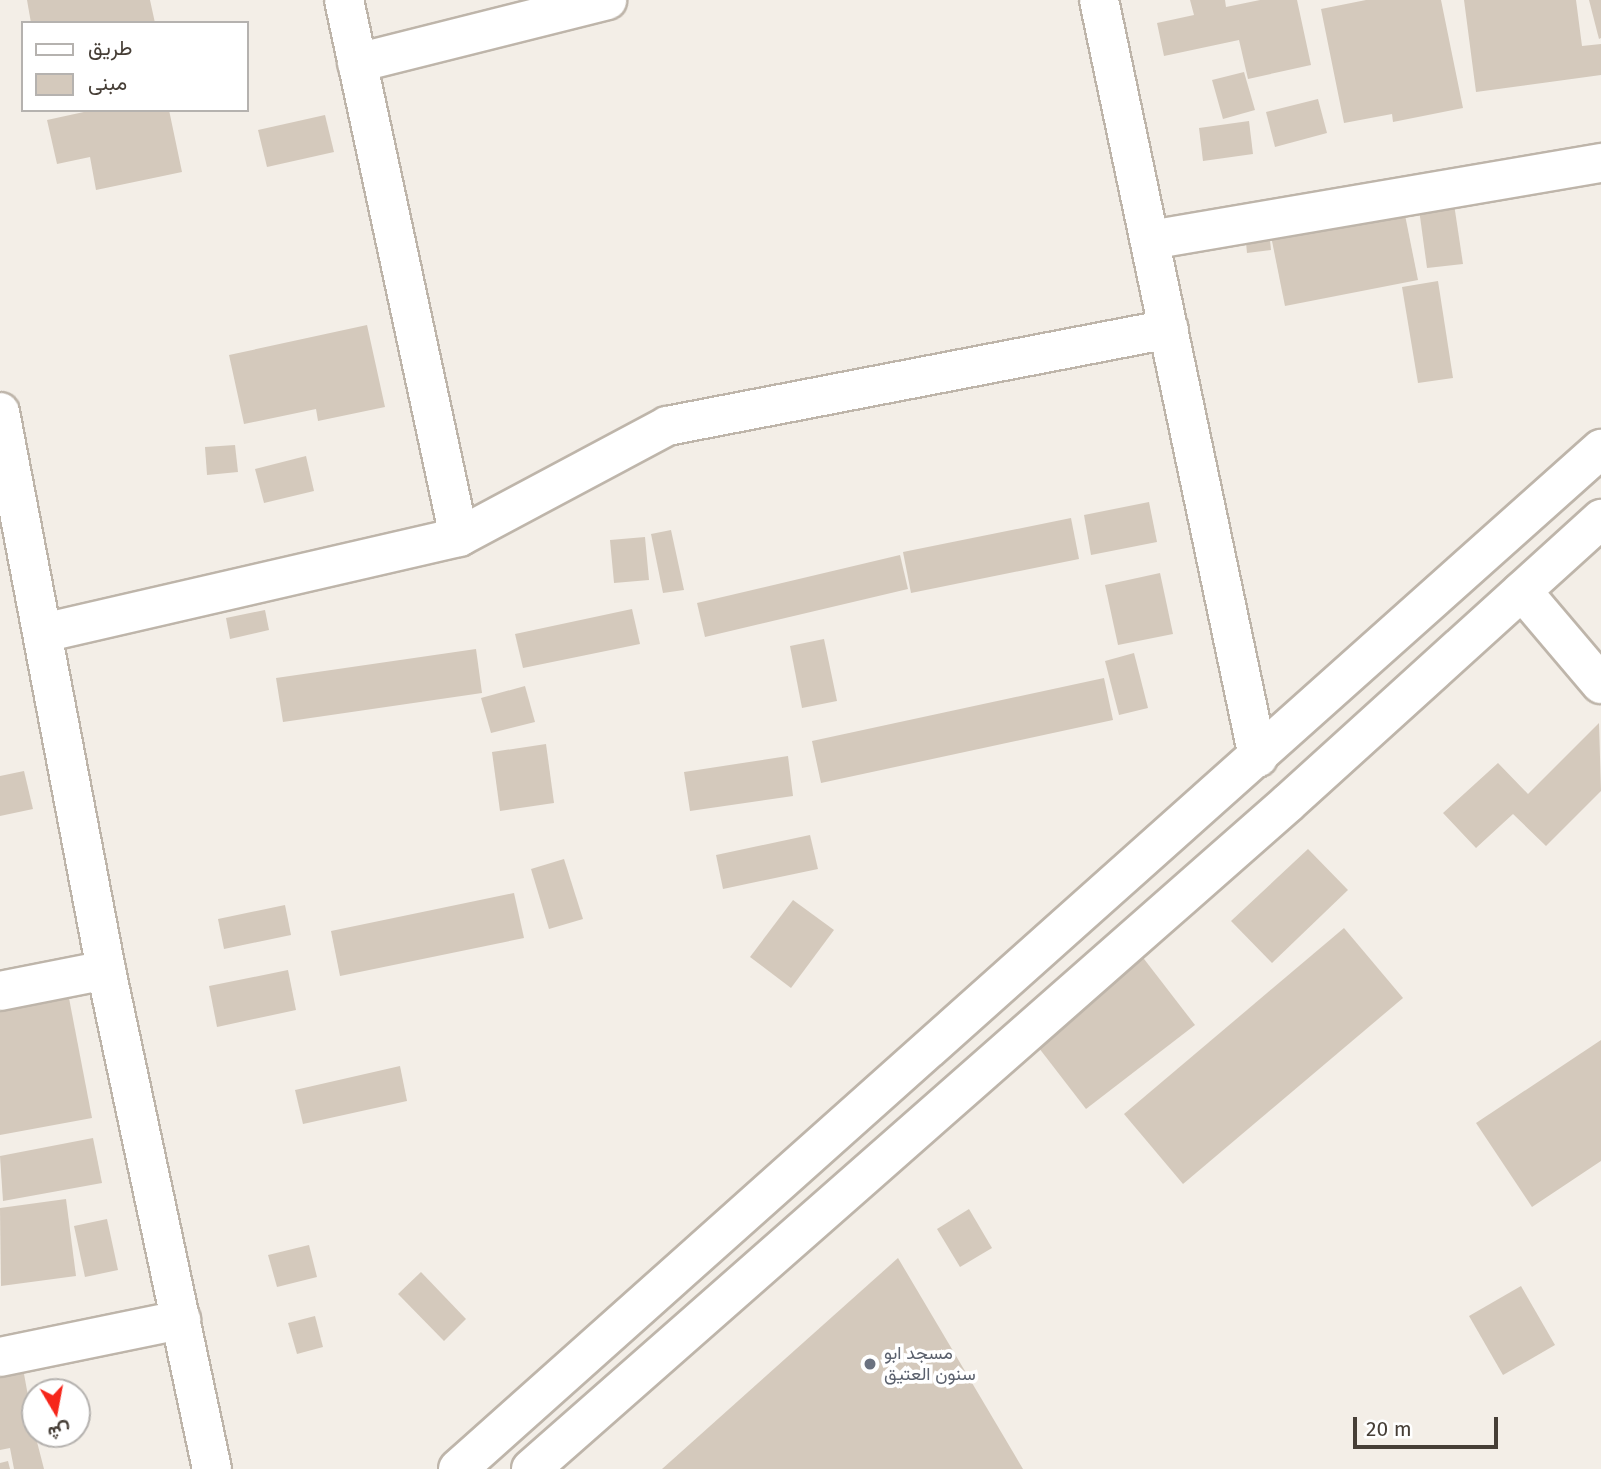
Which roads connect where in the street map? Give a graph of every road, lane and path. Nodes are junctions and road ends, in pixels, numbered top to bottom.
1 (344, 0) edge
2 (607, 0) edge
3 (1099, 0) edge
4 (358, 63) junction
5 (1601, 163) edge
6 (1150, 240) junction
7 (1169, 329) junction
8 (0, 412) edge
9 (1601, 449) edge
10 (1601, 519) edge
11 (459, 537) junction
12 (1522, 591) junction
13 (43, 633) junction
14 (1601, 684) edge
15 (1258, 757) junction
16 (106, 970) junction
17 (0, 991) edge
18 (181, 1320) junction
19 (0, 1357) edge
20 (212, 1469) edge
21 (458, 1469) edge
22 (531, 1469) edge

1 - 4 street
2 - 4 street
3 - 6 street
4 - 11 street
5 - 6 street
6 - 7 street
7 - 11 street
7 - 15 street
8 - 13 street
9 - 15 street
10 - 12 street
11 - 13 street
12 - 14 street
12 - 22 street
13 - 16 street
15 - 21 street
16 - 17 street
16 - 18 street
18 - 19 street
18 - 20 street

